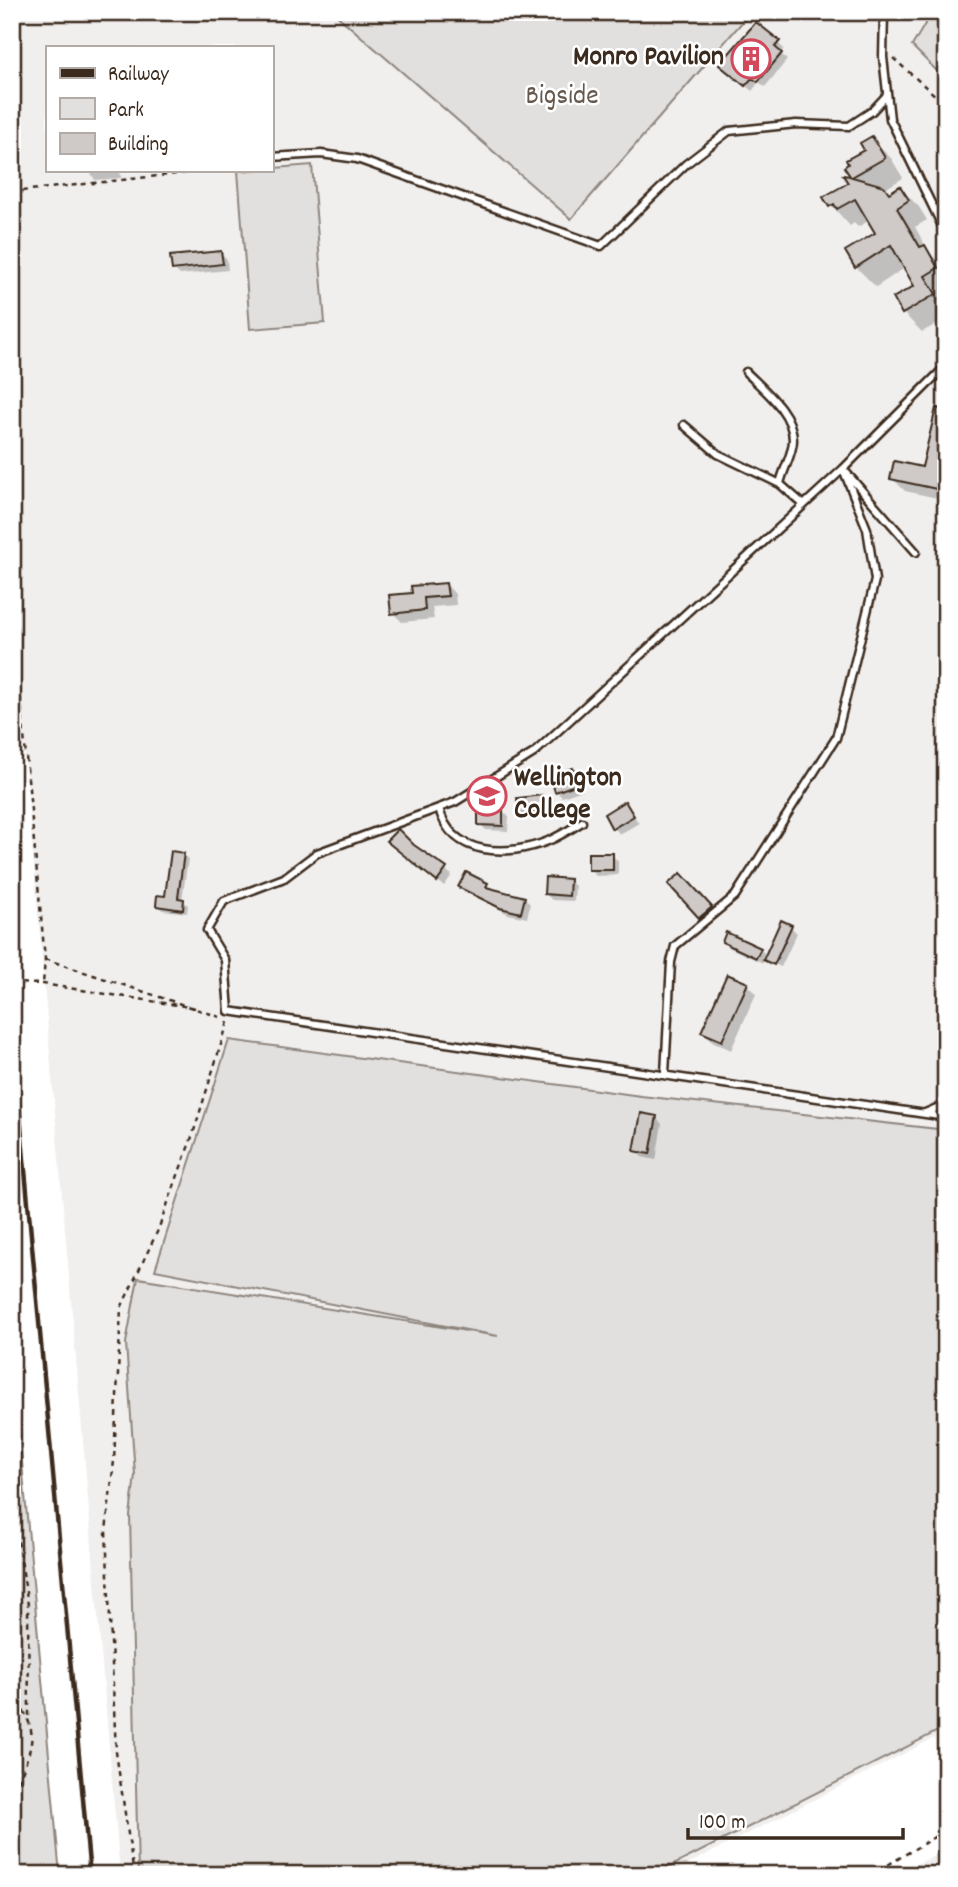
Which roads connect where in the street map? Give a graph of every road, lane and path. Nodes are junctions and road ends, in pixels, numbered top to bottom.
1 (884, 12) edge
2 (883, 49) junction
3 (887, 95) junction
4 (946, 105) edge
5 (273, 157) edge
6 (195, 172) edge
7 (12, 192) edge
8 (937, 218) junction
9 (946, 222) edge
10 (946, 234) edge
11 (946, 366) edge
12 (746, 372) dead end
13 (684, 425) dead end
14 (843, 469) junction
15 (780, 484) junction
16 (804, 505) junction
17 (916, 552) dead end
18 (12, 608) edge
19 (439, 808) junction
20 (582, 822) dead end
21 (45, 959) junction
22 (12, 983) edge
23 (43, 984) junction
24 (205, 1009) junction
25 (229, 1011) junction
26 (665, 1074) junction
27 (946, 1104) edge
28 (924, 1114) junction
29 (946, 1117) edge
30 (12, 1502) edge
31 (12, 1694) edge
32 (29, 1716) junction
33 (12, 1788) edge
34 (946, 1830) edge
35 (134, 1875) edge
36 (871, 1875) edge

1 - 2 lane
2 - 3 lane
2 - 4 path
3 - 5 lane
3 - 8 lane
6 - 7 path
8 - 9 lane
8 - 10 lane
11 - 14 lane
12 - 15 lane
13 - 15 lane
14 - 16 lane
14 - 17 lane
14 - 26 lane
15 - 16 lane
16 - 19 lane
18 - 21 path
19 - 20 lane
19 - 25 lane
21 - 23 path
21 - 24 path
22 - 23 path
23 - 24 path
24 - 25 path
24 - 35 path
25 - 26 lane
26 - 28 lane
27 - 28 lane
28 - 29 lane
30 - 32 path
31 - 32 path
32 - 33 path
34 - 36 path

